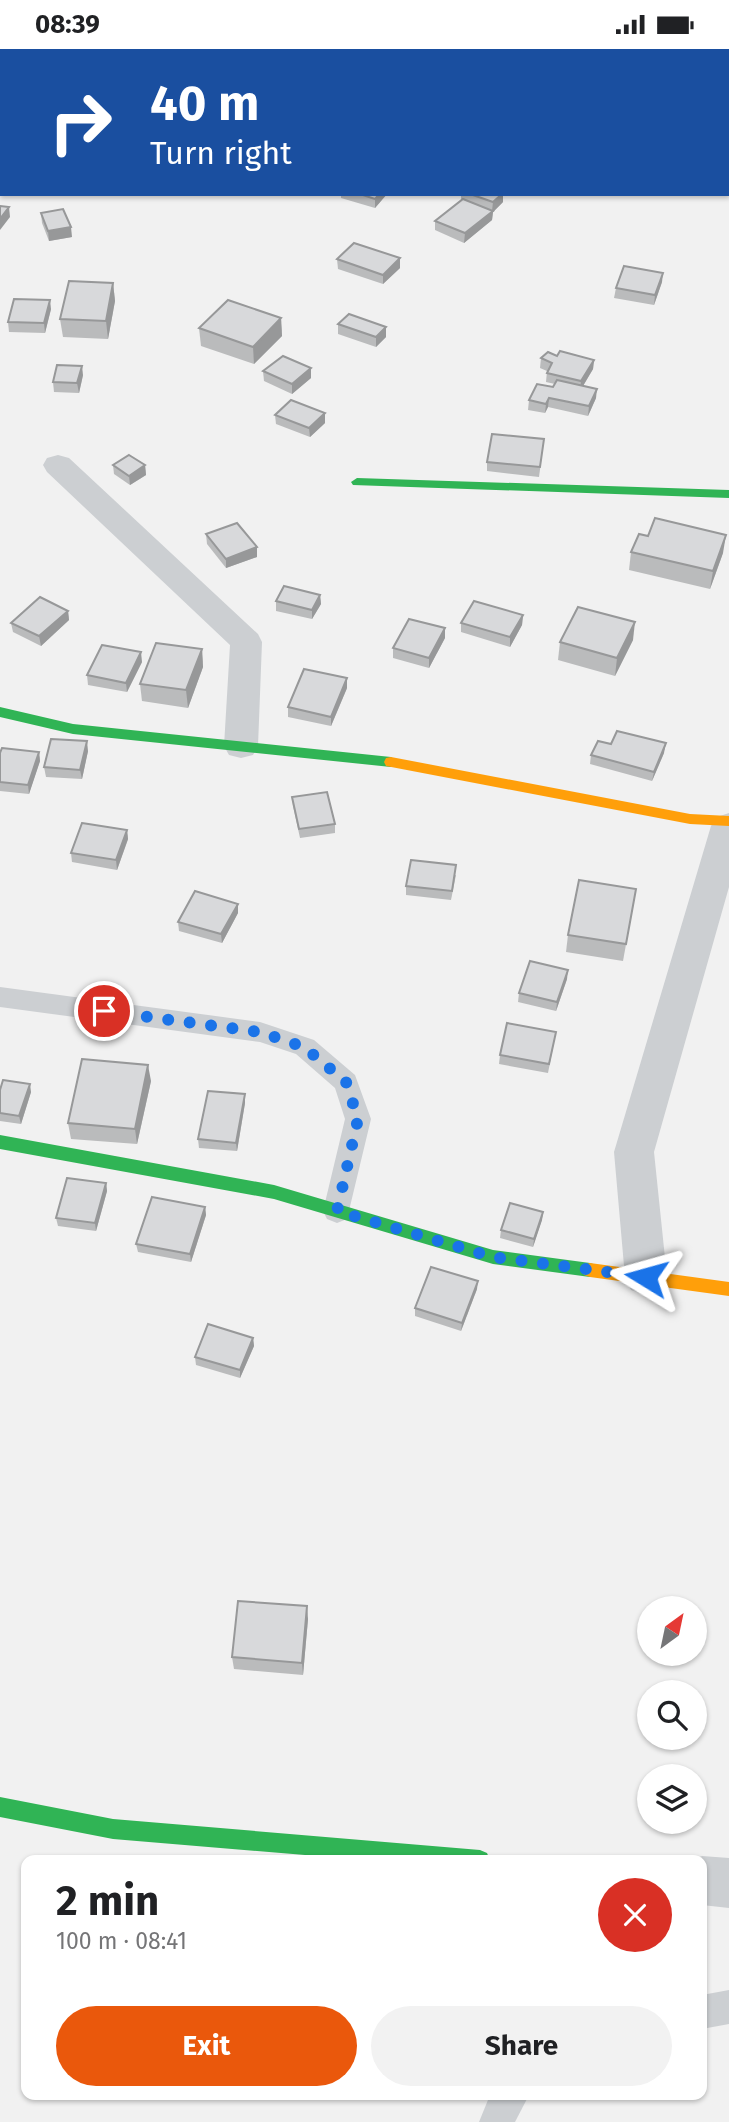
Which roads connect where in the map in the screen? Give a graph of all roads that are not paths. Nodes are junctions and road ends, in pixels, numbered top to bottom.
1 (58, 465) dead end
2 (357, 482) dead end
3 (729, 494) edge
4 (0, 712) edge
5 (241, 745) junction
6 (729, 824) edge
7 (0, 997) edge
8 (0, 1142) edge
9 (337, 1211) junction
10 (646, 1277) junction
11 (729, 1289) edge
12 (0, 1807) edge
13 (421, 1855) edge
14 (707, 1881) edge
15 (729, 1883) edge
16 (729, 2007) edge
17 (707, 2011) edge
18 (506, 2100) edge
19 (497, 2122) edge

1 - 5 street
2 - 3 street
4 - 5 street
5 - 6 street
6 - 10 street
7 - 9 lane
8 - 9 street
9 - 10 street
10 - 11 street
12 - 13 street
14 - 15 street
16 - 17 lane
18 - 19 lane

